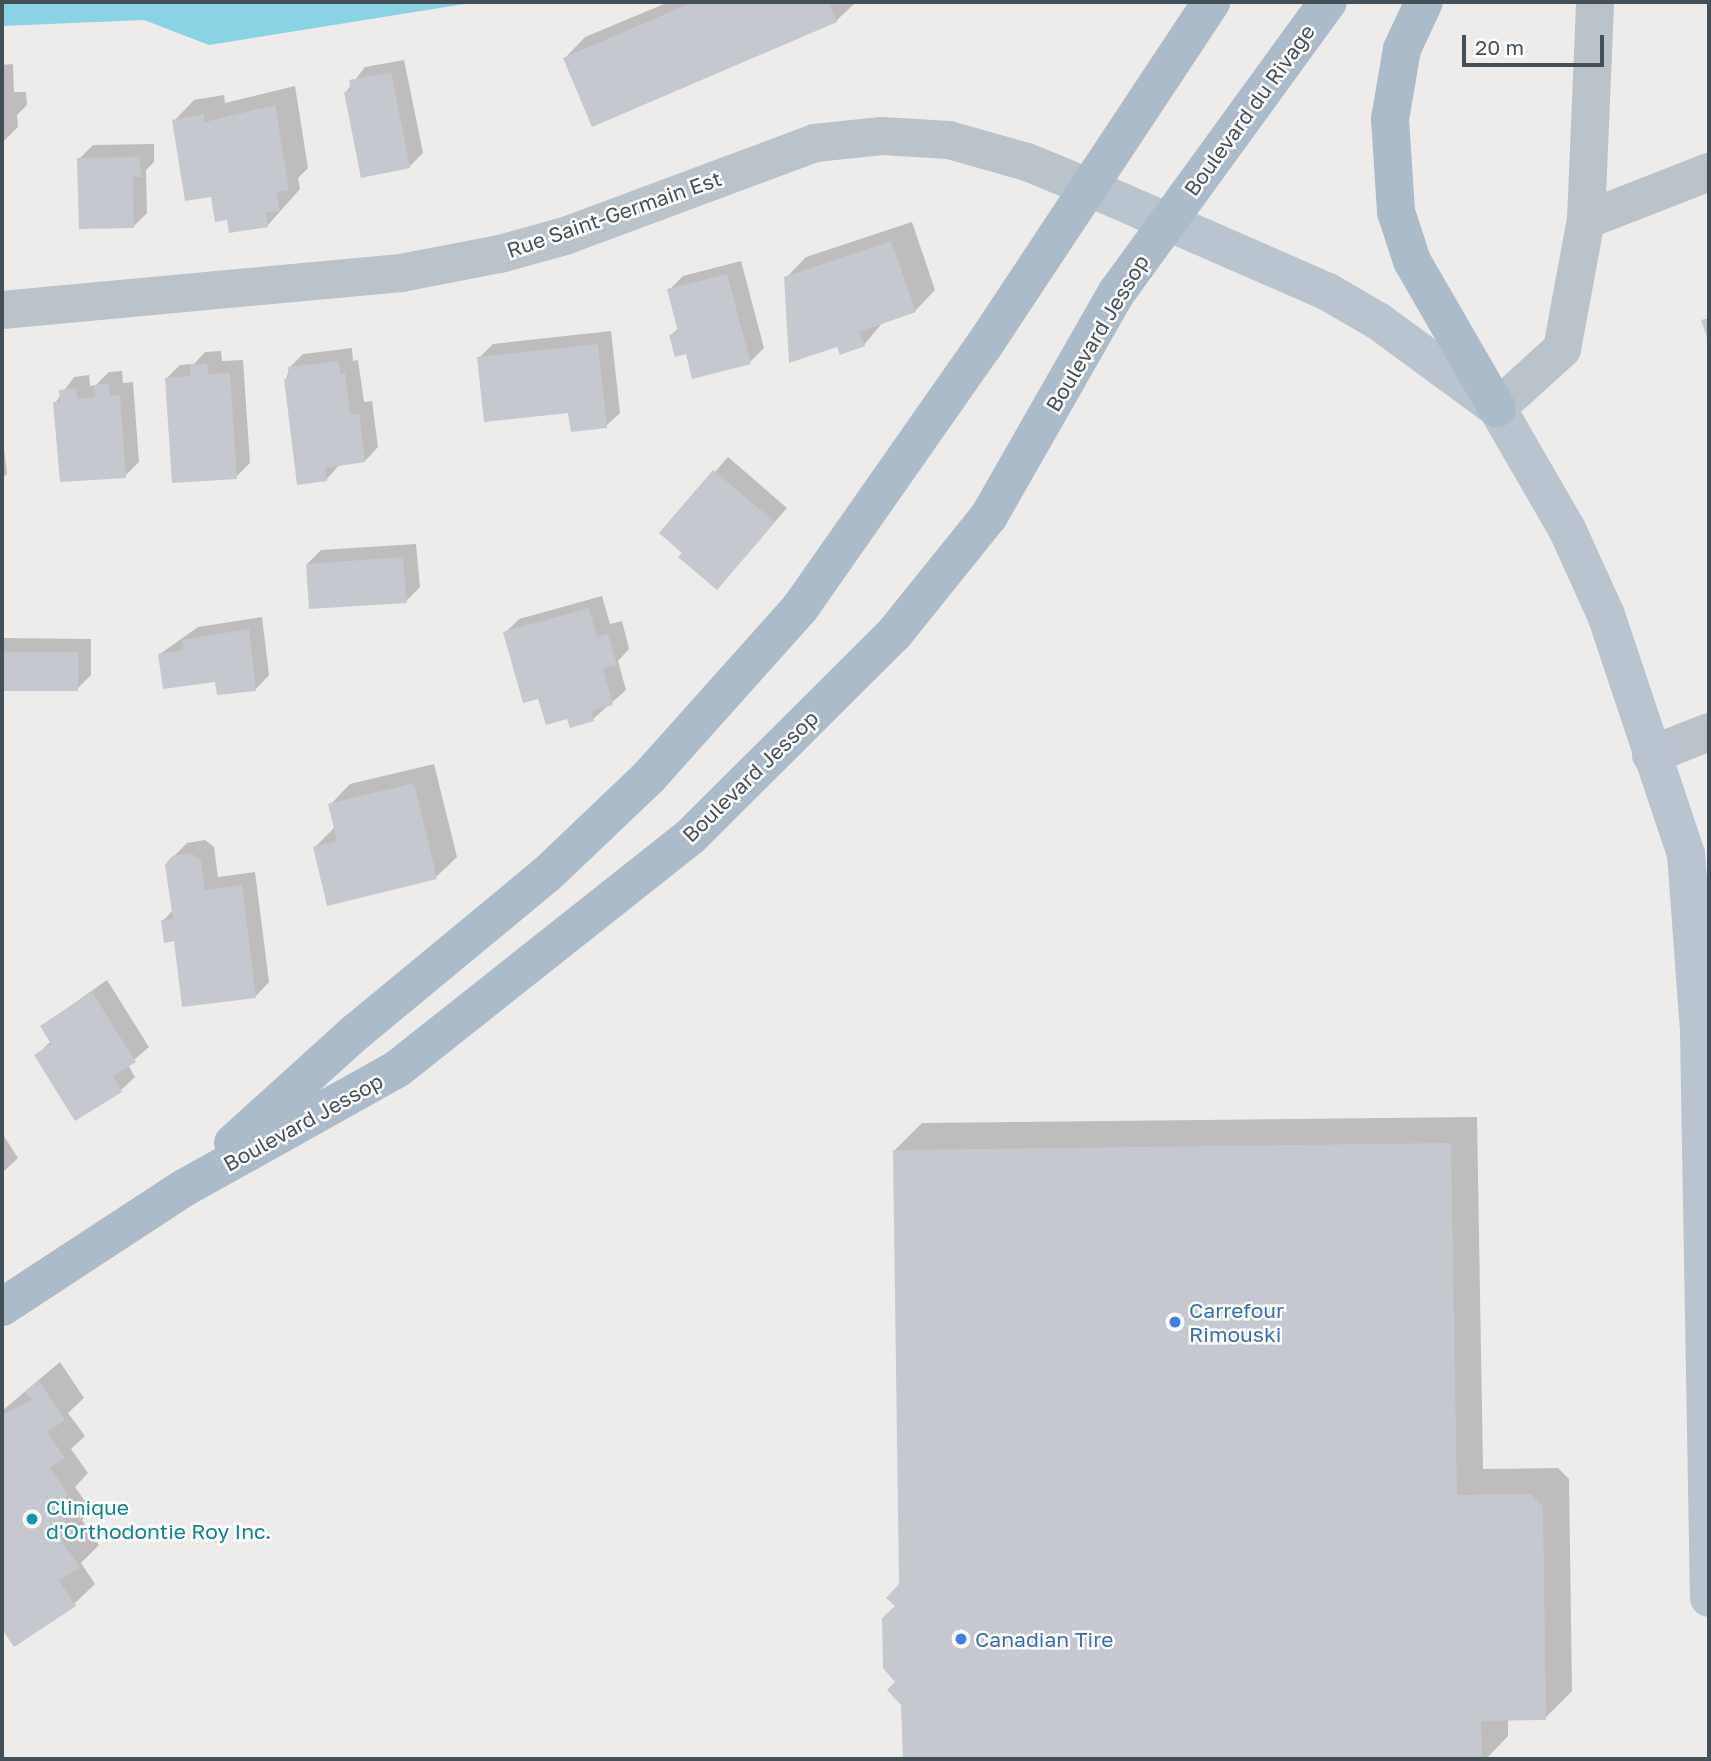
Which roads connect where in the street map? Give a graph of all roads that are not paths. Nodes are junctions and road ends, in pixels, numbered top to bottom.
1 (1211, 2) edge
2 (1328, 2) edge
3 (1423, 2) edge
4 (1595, 2) edge
5 (1709, 172) edge
6 (1090, 188) junction
7 (1170, 219) junction
8 (1586, 220) junction
9 (2, 310) edge
10 (1497, 408) junction
11 (1709, 732) edge
12 (1651, 755) junction
13 (184, 1188) junction
14 (2, 1307) edge
15 (1709, 1598) edge

1 - 6 main road
2 - 7 main road, Boulevard du Rivage
3 - 10 main road
4 - 8 street
5 - 8 street
6 - 7 main road
6 - 9 street, Rue Saint-Germain Est
6 - 13 main road, Boulevard Jessop
7 - 10 main road
7 - 13 main road, Boulevard Jessop
8 - 10 street
10 - 12 main road
11 - 12 street
12 - 15 main road
13 - 14 main road, Boulevard Jessop

